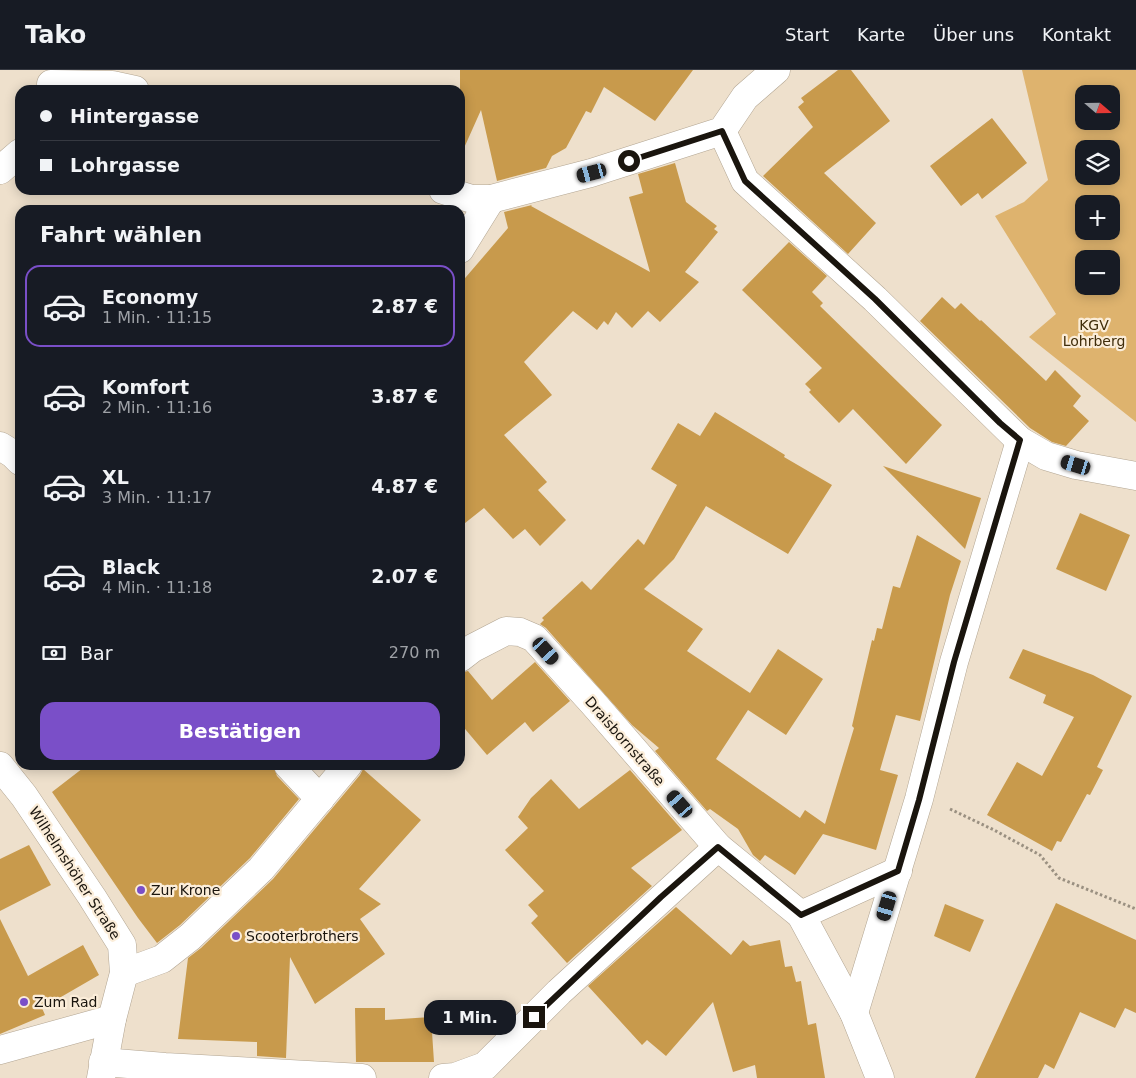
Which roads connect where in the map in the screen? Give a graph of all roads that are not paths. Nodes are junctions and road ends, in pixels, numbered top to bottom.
1 (776, 70) edge
2 (49, 81) edge
3 (112, 85) edge
4 (722, 131) junction
5 (15, 157) edge
6 (0, 170) edge
7 (459, 195) edge
8 (491, 199) junction
9 (465, 241) edge
10 (1020, 440) junction
11 (0, 446) edge
12 (15, 456) edge
13 (1136, 476) edge
14 (465, 654) edge
15 (0, 766) edge
16 (293, 770) edge
17 (344, 770) edge
18 (320, 799) junction
19 (718, 847) junction
20 (898, 871) junction
21 (801, 915) junction
22 (124, 973) junction
23 (854, 1013) junction
24 (112, 1019) junction
25 (0, 1050) edge
26 (102, 1070) edge
27 (362, 1078) edge
28 (443, 1078) edge
29 (880, 1078) edge

1 - 4 street
2 - 3 street
4 - 8 street
4 - 10 street
5 - 6 street
7 - 8 street
8 - 9 street
10 - 13 street
10 - 20 street
11 - 12 street
14 - 19 street, Draisbornstraße
15 - 22 street, Wilhelmshöher Straße
16 - 18 street
17 - 18 street
18 - 22 street
19 - 21 street, Draisbornstraße
19 - 28 street
20 - 21 street
20 - 23 street
21 - 23 street, Draisbornstraße
22 - 24 street, Wilhelmshöher Straße
23 - 29 street, Draisbornstraße
24 - 25 street
24 - 26 street, Wilhelmshöher Straße
26 - 27 street

